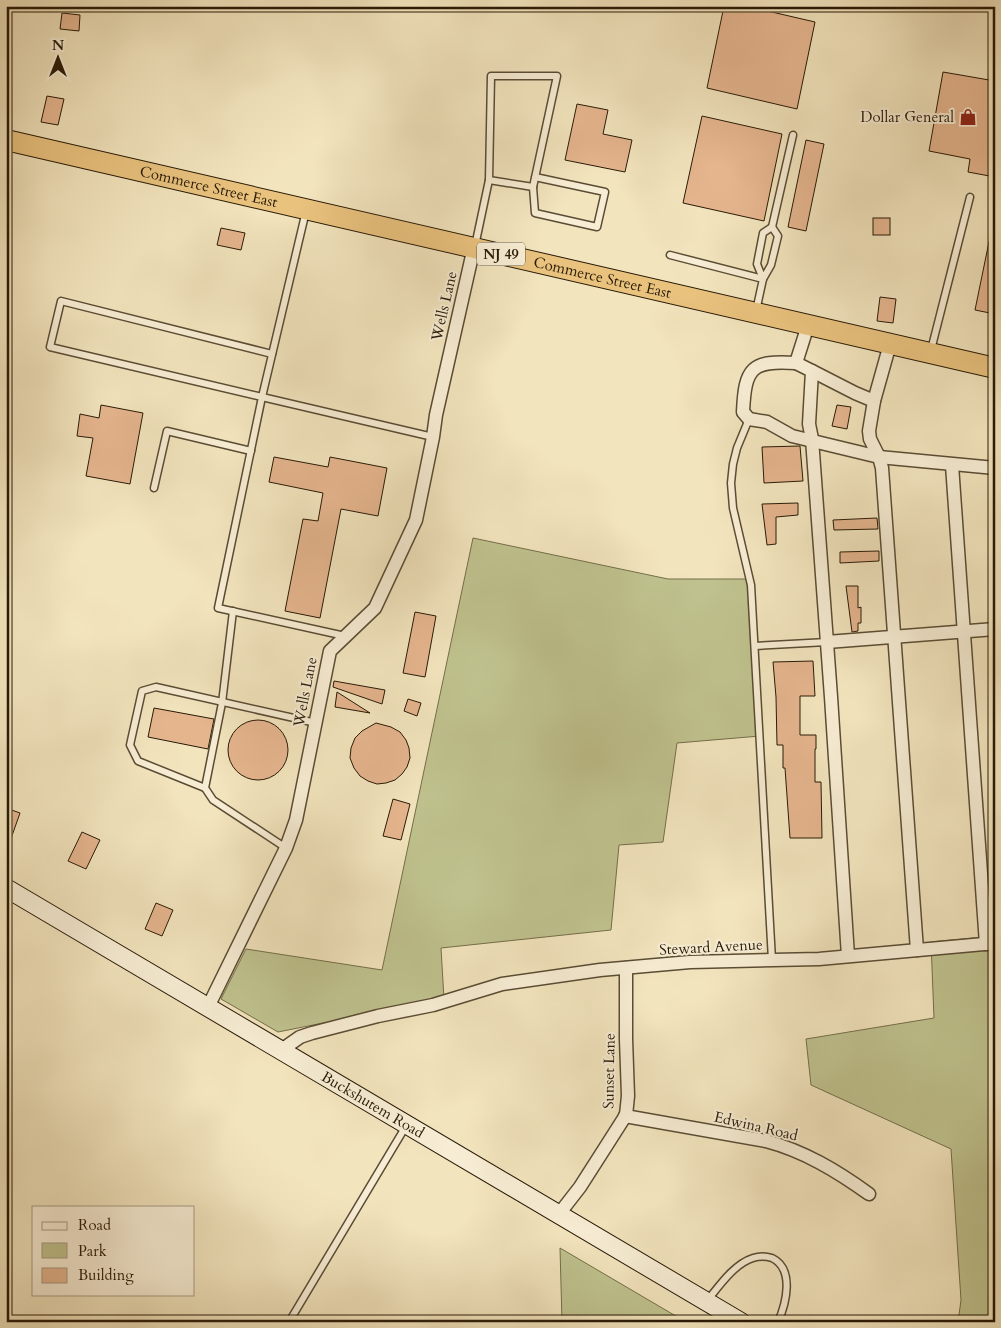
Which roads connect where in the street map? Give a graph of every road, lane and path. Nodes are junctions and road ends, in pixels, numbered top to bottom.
1 (793, 135) dead end
2 (6, 140) edge
3 (535, 177) junction
4 (489, 180) junction
5 (533, 187) junction
6 (970, 197) dead end
7 (307, 209) junction
8 (772, 227) junction
9 (474, 247) junction
10 (670, 255) dead end
11 (763, 279) junction
12 (756, 313) junction
13 (808, 325) junction
14 (890, 344) junction
15 (272, 354) junction
16 (930, 354) junction
17 (796, 363) junction
18 (995, 368) edge
19 (812, 371) junction
20 (262, 397) junction
21 (874, 401) junction
22 (749, 419) junction
23 (433, 437) junction
24 (812, 439) junction
25 (251, 450) junction
26 (880, 456) junction
27 (952, 465) junction
28 (995, 468) edge
29 (154, 488) dead end
30 (233, 611) junction
31 (995, 629) edge
32 (964, 632) junction
33 (345, 636) junction
34 (895, 637) junction
35 (827, 642) junction
36 (755, 646) junction
37 (222, 703) junction
38 (316, 723) junction
39 (205, 788) junction
40 (286, 848) junction
41 (6, 888) edge
42 (990, 943) edge
43 (917, 950) junction
44 (848, 956) junction
45 (772, 960) junction
46 (626, 968) junction
47 (208, 1007) junction
48 (280, 1051) junction
49 (625, 1116) junction
50 (407, 1125) junction
51 (869, 1194) dead end
52 (559, 1214) junction
53 (706, 1302) junction
54 (289, 1322) edge
55 (740, 1322) edge
56 (778, 1322) edge

1 - 8 lane
2 - 7 highway, Commerce Street East / NJ 49
3 - 4 lane
3 - 5 lane
3 - 5 lane
4 - 5 lane
4 - 9 lane
6 - 16 lane
7 - 9 highway, Commerce Street East / NJ 49
7 - 15 lane
8 - 11 lane
8 - 11 lane
9 - 12 highway, Commerce Street East / NJ 49
9 - 23 street, Wells Lane
10 - 11 lane
11 - 12 lane
12 - 13 highway, Commerce Street East / NJ 49
13 - 14 highway, Commerce Street East / NJ 49
13 - 17 street
14 - 16 highway, Commerce Street East / NJ 49
14 - 21 street
15 - 20 lane
15 - 20 lane
16 - 18 highway, Commerce Street East / NJ 49
17 - 19 street
17 - 22 street
19 - 21 street
19 - 24 street
20 - 23 lane
20 - 25 lane
21 - 26 street
22 - 24 street
22 - 36 lane
23 - 33 street, Wells Lane
24 - 26 street
24 - 35 street
25 - 29 lane
25 - 30 lane
26 - 27 street
26 - 34 street
27 - 28 street
27 - 32 street
30 - 33 lane
30 - 37 lane
31 - 32 street
32 - 34 street
32 - 42 street
33 - 38 street, Wells Lane
34 - 35 street
34 - 43 street
35 - 36 lane
35 - 44 street
36 - 45 lane
37 - 38 lane
37 - 39 lane
37 - 39 lane
38 - 40 street, Wells Lane
39 - 40 lane
40 - 47 street, Wells Lane
41 - 47 main road, Buckshutem Road
42 - 43 street, Steward Avenue
43 - 44 street, Steward Avenue
44 - 45 street, Steward Avenue
45 - 46 street, Steward Avenue
46 - 48 street, Steward Avenue
46 - 49 street, Sunset Lane
47 - 48 main road, Buckshutem Road
48 - 50 main road, Buckshutem Road
49 - 51 street, Edwina Road
49 - 52 street, Sunset Lane
50 - 52 main road, Buckshutem Road
50 - 54 lane
52 - 53 main road, Buckshutem Road
53 - 55 main road, Buckshutem Road
53 - 56 lane

